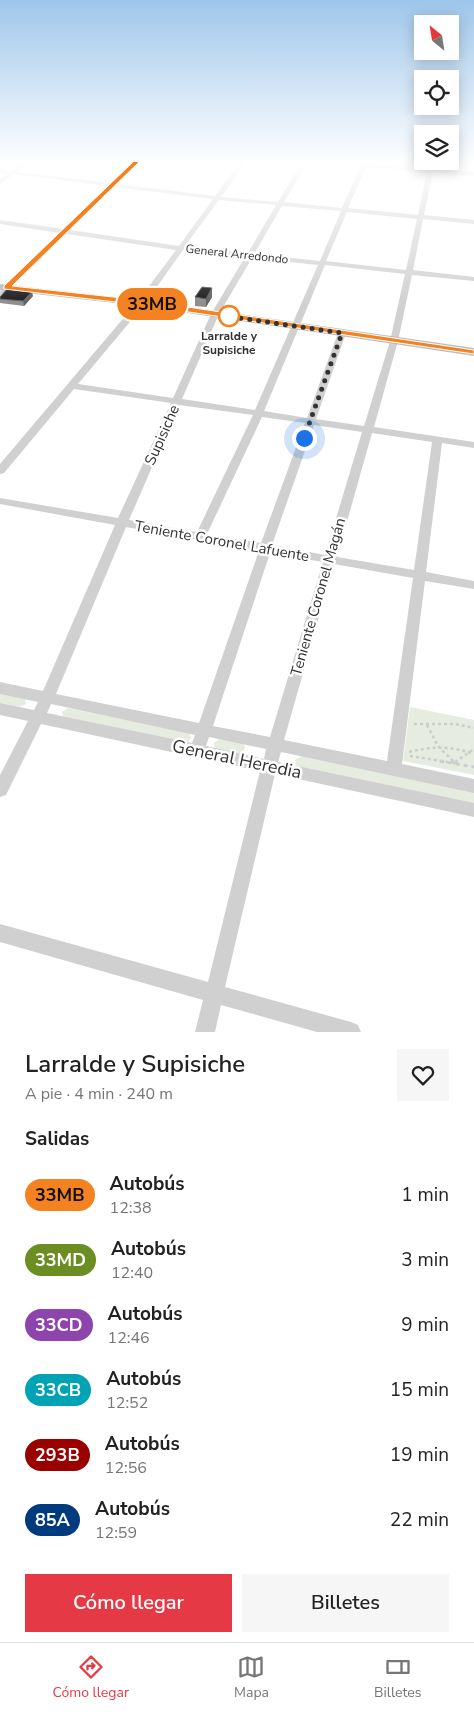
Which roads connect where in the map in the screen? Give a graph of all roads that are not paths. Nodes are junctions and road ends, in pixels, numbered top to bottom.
1 (86, 210) edge
2 (208, 210) edge
3 (276, 210) edge
4 (346, 210) edge
5 (348, 210) edge
6 (421, 210) edge
7 (420, 217) junction
8 (0, 222) edge
9 (474, 222) edge
10 (64, 232) junction
11 (180, 248) junction
12 (249, 256) junction
13 (323, 263) junction
14 (407, 272) junction
15 (474, 279) edge
16 (2, 290) edge
17 (141, 302) junction
18 (215, 314) junction
19 (296, 327) junction
20 (342, 333) junction
21 (394, 341) junction
22 (474, 352) edge
23 (71, 386) junction
24 (177, 400) junction
25 (259, 412) junction
26 (310, 420) junction
27 (367, 428) junction
28 (437, 440) junction
29 (474, 446) edge
30 (0, 471) edge
31 (0, 501) edge
32 (122, 523) junction
33 (200, 537) junction
34 (265, 549) junction
35 (328, 561) junction
36 (419, 576) junction
37 (474, 585) edge
38 (0, 688) edge
39 (48, 697) junction
40 (0, 709) edge
41 (39, 718) junction
42 (203, 730) junction
43 (275, 744) junction
44 (197, 751) junction
45 (394, 763) junction
46 (269, 766) junction
47 (474, 786) edge
48 (0, 790) edge
49 (474, 810) edge
50 (0, 933) edge
51 (214, 994) junction
52 (205, 1032) edge
53 (351, 1032) edge

1 - 10 street
2 - 11 street
3 - 12 street, Supisiche
4 - 13 street
5 - 7 street
6 - 7 street, Teniente Coronel Magán
7 - 9 street
7 - 14 street, Teniente Coronel Magán
8 - 10 street, General Arredondo
10 - 11 street, General Arredondo
10 - 16 street
11 - 12 street, General Arredondo
11 - 17 street
12 - 13 street, General Arredondo
12 - 18 street, Supisiche
13 - 14 street, General Arredondo
13 - 19 street
14 - 15 street, General Arredondo
14 - 21 street, Teniente Coronel Magán
16 - 17 main road
17 - 18 main road
17 - 23 street
18 - 19 main road
18 - 24 street, Supisiche
19 - 20 main road
19 - 25 street
20 - 21 main road
20 - 26 street
21 - 22 main road
21 - 27 street, Teniente Coronel Magán
23 - 24 street
23 - 30 street
24 - 25 street
24 - 32 street, Supisiche
25 - 26 street
25 - 33 street
26 - 27 street
26 - 34 street
27 - 28 street
27 - 35 street, Teniente Coronel Magán
28 - 29 street
28 - 36 street
31 - 32 street, Teniente Coronel Lafuente
32 - 33 street, Teniente Coronel Lafuente
32 - 39 street, Supisiche
33 - 34 street, Teniente Coronel Lafuente
34 - 35 street, Teniente Coronel Lafuente
34 - 42 street
35 - 36 street, Teniente Coronel Lafuente
35 - 43 street, Teniente Coronel Magán
36 - 37 street, Teniente Coronel Lafuente
36 - 45 street
38 - 39 street, General Heredia
39 - 41 street, Supisiche
39 - 42 street, General Heredia
40 - 41 street, General Heredia
41 - 44 street, General Heredia
41 - 48 street, Supisiche
42 - 43 street, General Heredia
42 - 44 street
43 - 45 street, General Heredia
43 - 46 street, Teniente Coronel Magán
44 - 46 street, General Heredia
45 - 47 street, General Heredia
46 - 49 street, General Heredia
46 - 51 street, Teniente Coronel Magán
50 - 51 street
51 - 52 street, Teniente Coronel Magán
51 - 53 street

